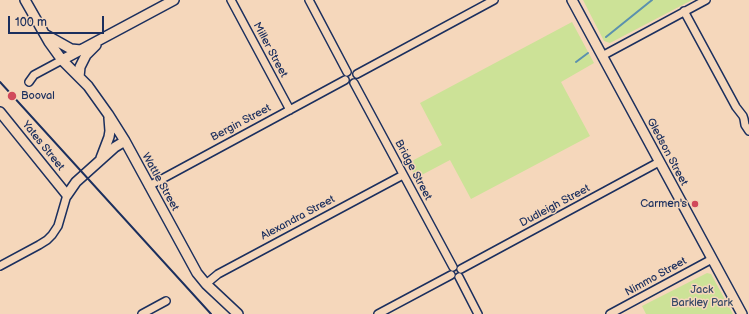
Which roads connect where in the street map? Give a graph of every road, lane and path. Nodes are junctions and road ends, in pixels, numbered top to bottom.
1 (25, 0) edge
2 (174, 0) edge
3 (231, 0) edge
4 (309, 0) edge
5 (494, 0) edge
6 (572, 0) edge
7 (706, 0) edge
8 (158, 4) edge
9 (684, 11) junction
10 (43, 34) junction
11 (101, 40) junction
12 (81, 50) junction
13 (602, 56) junction
14 (62, 60) junction
15 (347, 72) junction
16 (357, 74) junction
17 (79, 77) junction
18 (344, 80) junction
19 (29, 82) dead end
20 (354, 83) junction
21 (290, 110) junction
22 (0, 112) edge
23 (108, 114) junction
24 (749, 131) edge
25 (125, 141) junction
26 (101, 159) junction
27 (659, 162) junction
28 (403, 175) junction
29 (149, 186) junction
30 (67, 195) junction
31 (712, 259) junction
32 (0, 266) edge
33 (453, 267) junction
34 (461, 269) junction
35 (451, 275) junction
36 (459, 277) junction
37 (206, 284) junction
38 (166, 301) dead end
39 (142, 314) edge
40 (238, 314) edge
41 (378, 314) edge
42 (478, 314) edge
43 (610, 314) edge
44 (742, 314) edge

1 - 10 street, Wattle Street
2 - 8 street
3 - 21 street, Miller Street
4 - 15 street
5 - 16 street
6 - 13 street, Gledson Street
7 - 9 street
8 - 11 street
9 - 13 street
9 - 24 street
10 - 12 street
10 - 14 street, Wattle Street
11 - 12 street
11 - 17 street
12 - 14 street
13 - 27 street, Gledson Street
14 - 17 street, Wattle Street
14 - 19 street
15 - 16 street
15 - 18 street
16 - 20 street
17 - 23 street, Wattle Street
18 - 20 street
18 - 21 street, Bergin Street
20 - 28 street, Bridge Street
21 - 29 street, Bergin Street
22 - 30 street, Yates Street
23 - 25 street, Wattle Street
23 - 26 street
25 - 26 street
25 - 29 street, Wattle Street
26 - 30 street
27 - 31 street, Gledson Street
27 - 34 street, Dudleigh Street
28 - 33 street, Bridge Street
28 - 37 street, Alexandra Street
29 - 37 street, Wattle Street
30 - 32 street
31 - 43 street, Nimmo Street
31 - 44 street, Gledson Street
33 - 34 street
33 - 35 street
34 - 36 street
35 - 36 street
35 - 41 street
36 - 42 street
37 - 40 street, Wattle Street
38 - 39 street

